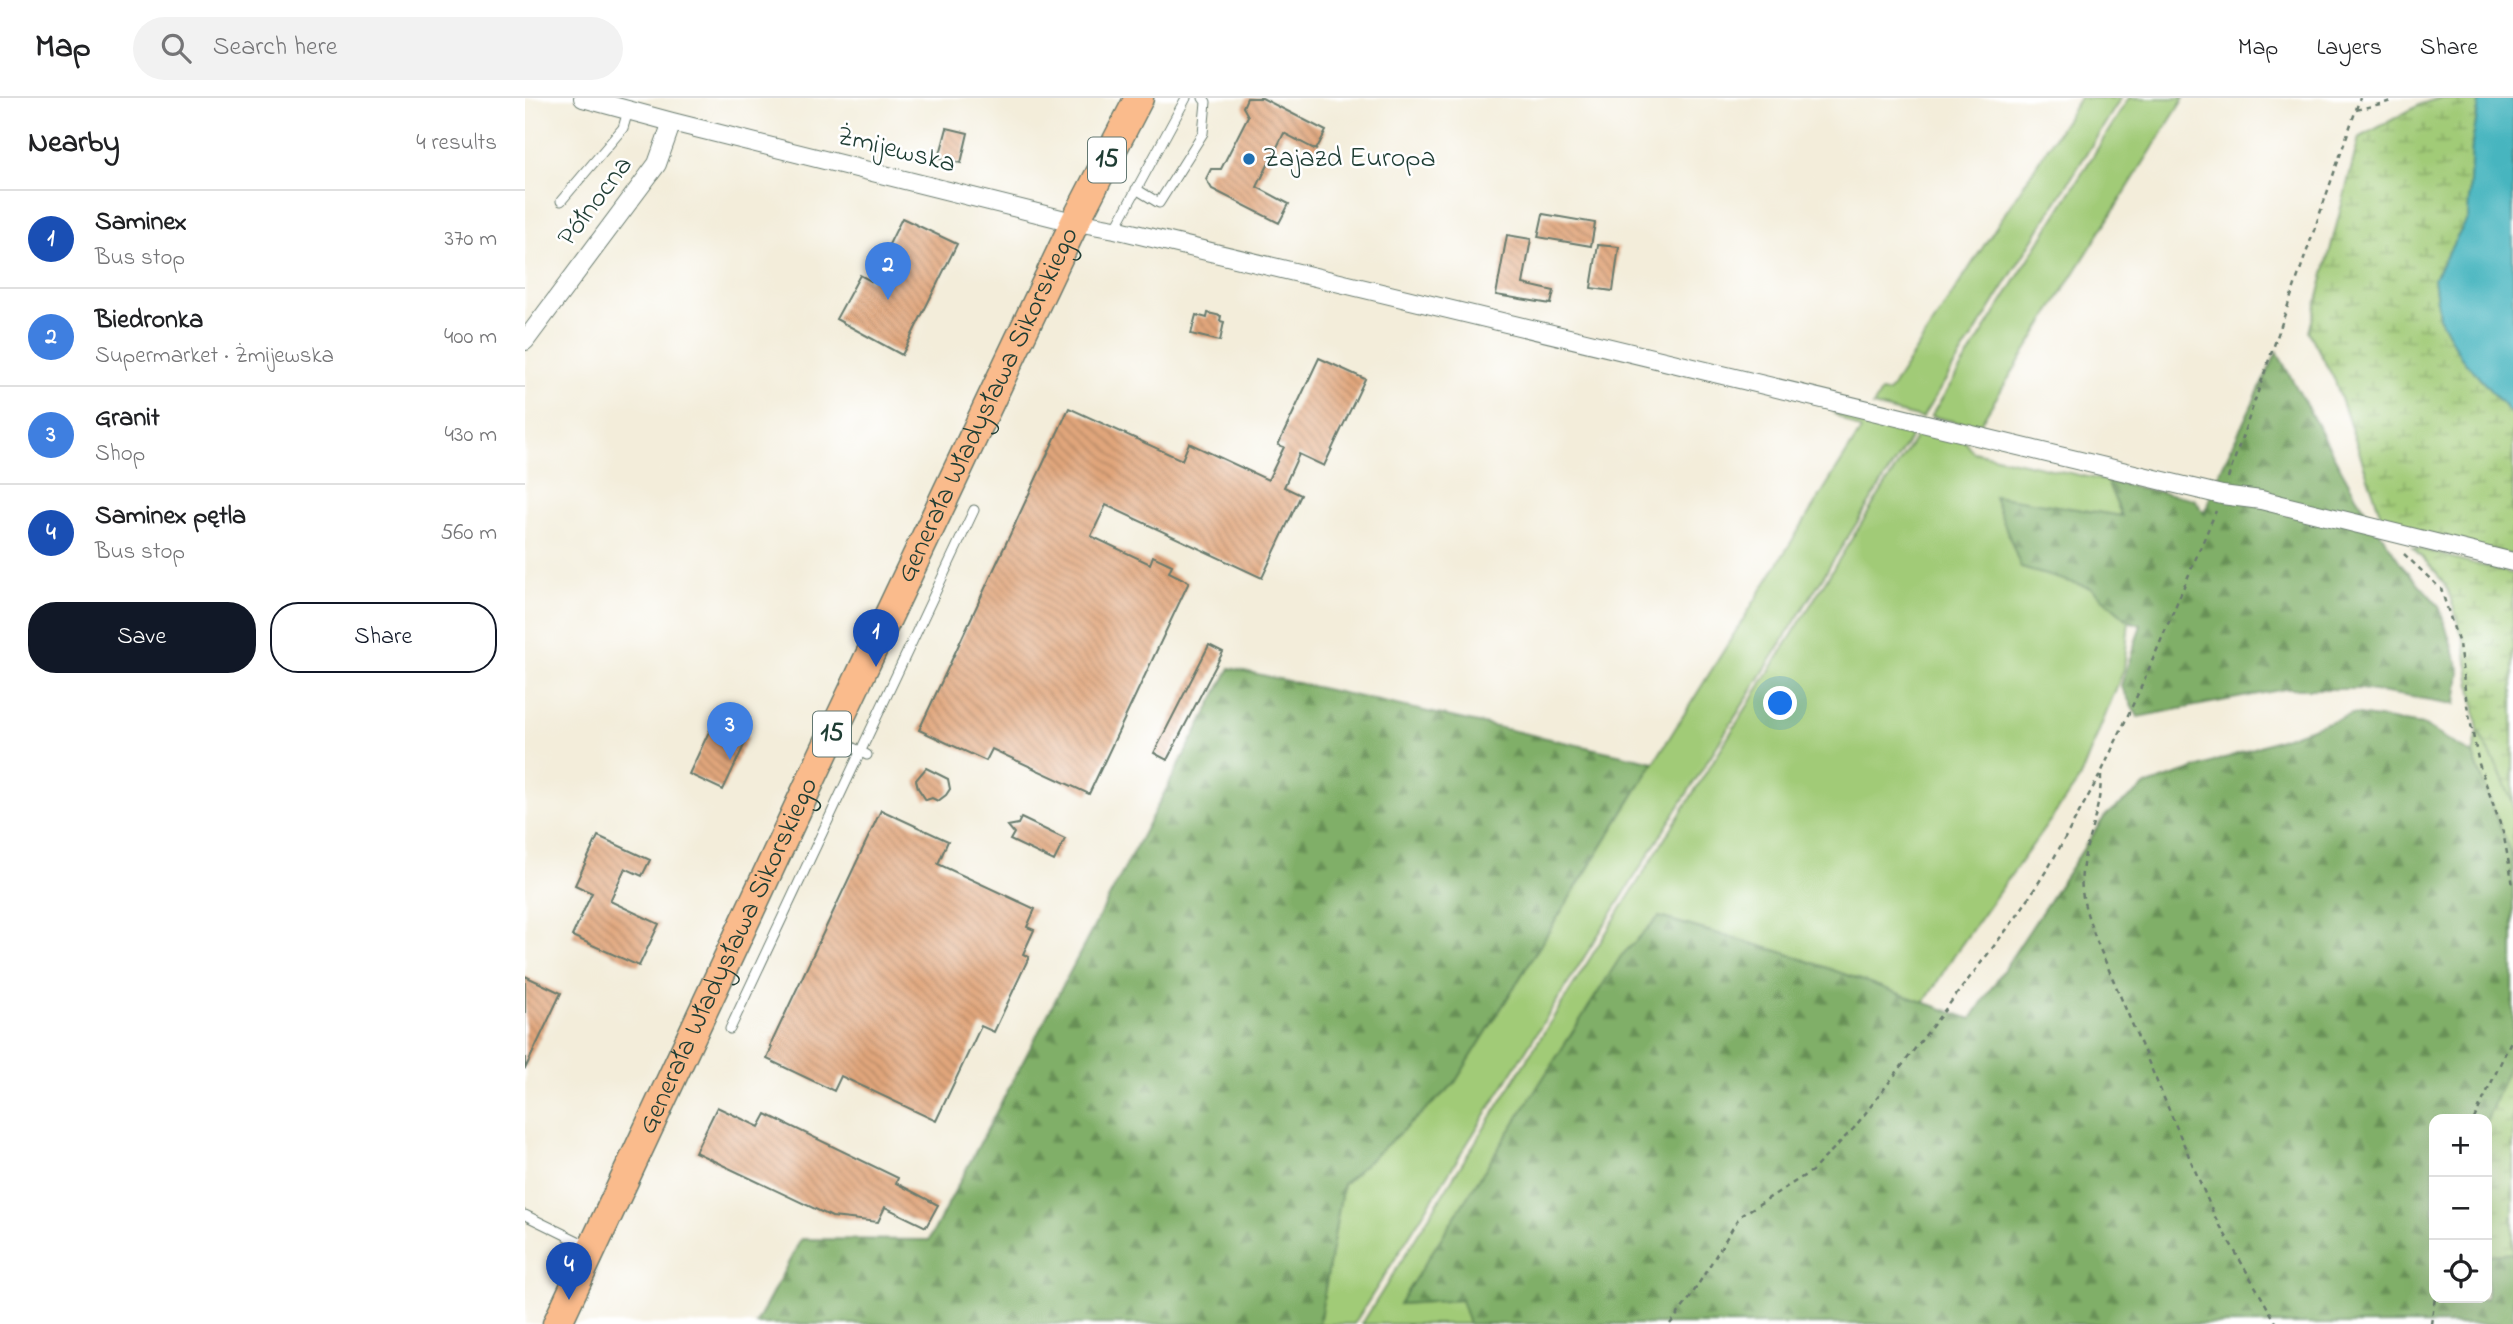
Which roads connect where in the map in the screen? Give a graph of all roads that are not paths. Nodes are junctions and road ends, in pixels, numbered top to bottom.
1 (583, 98) edge
2 (1139, 98) edge
3 (1186, 98) edge
4 (1203, 98) edge
5 (628, 110) junction
6 (672, 122) junction
7 (1136, 189) junction
8 (561, 201) dead end
9 (1076, 222) junction
10 (1115, 229) junction
11 (525, 341) edge
12 (974, 510) dead end
13 (2513, 562) edge
14 (831, 737) junction
15 (863, 753) junction
16 (730, 1029) dead end
17 (525, 1215) edge
18 (593, 1248) junction
19 (557, 1324) edge

1 - 5 street, Żmijewska
2 - 9 main road, Generała Władysława Sikorskiego / 15
3 - 7 lane
4 - 7 lane
5 - 6 street, Żmijewska
5 - 8 lane
6 - 9 street, Żmijewska
6 - 11 street, Północna
7 - 10 lane
9 - 10 street, Żmijewska
9 - 14 main road, Generała Władysława Sikorskiego / 15
10 - 13 street, Żmijewska
12 - 15 lane
14 - 15 lane
14 - 18 main road, Generała Władysława Sikorskiego / 15
15 - 16 lane
17 - 18 lane
18 - 19 main road, Generała Władysława Sikorskiego / 15

